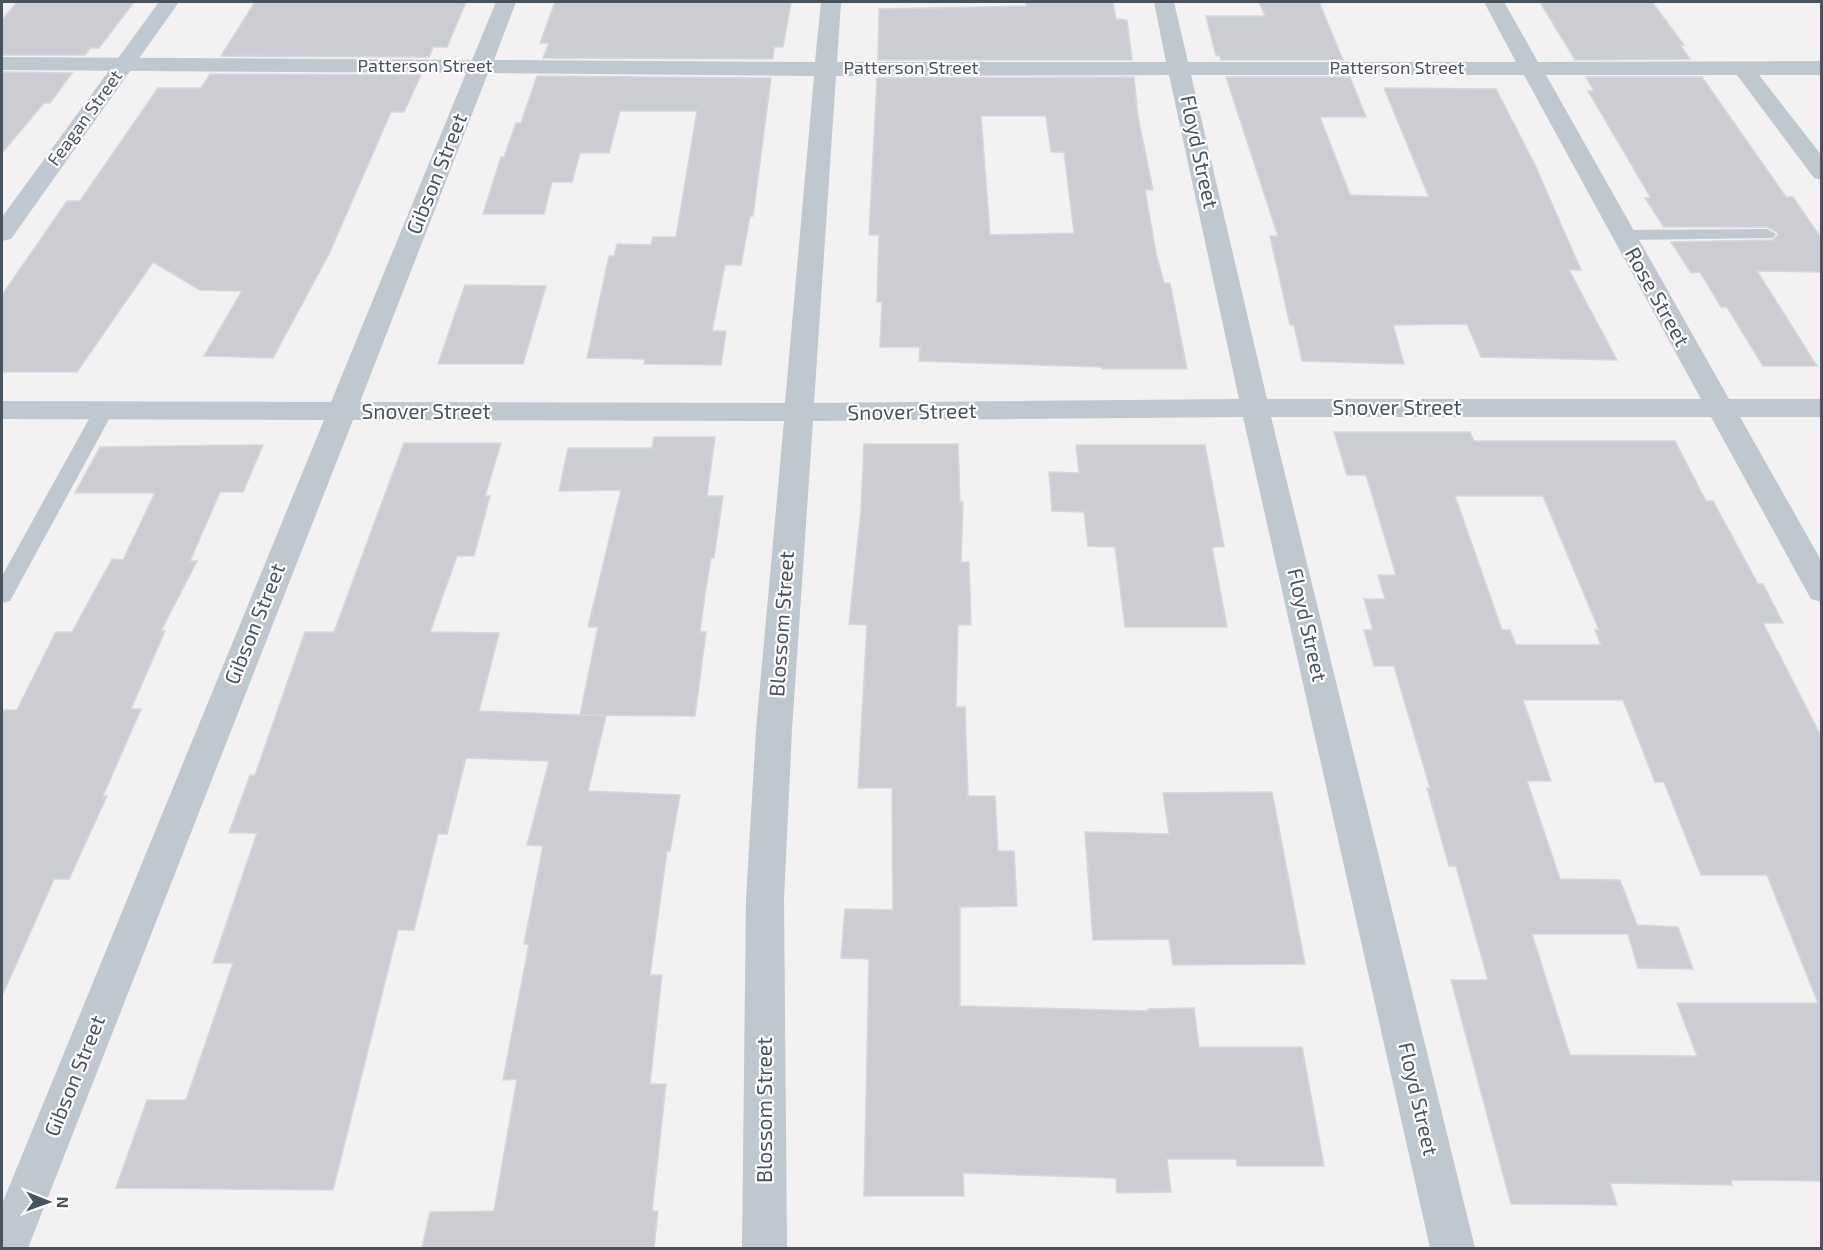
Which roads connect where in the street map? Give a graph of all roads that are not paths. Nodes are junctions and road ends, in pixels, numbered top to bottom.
1 (169, 2) edge
2 (506, 2) edge
3 (831, 2) edge
4 (1164, 2) edge
5 (1494, 2) edge
6 (2, 63) edge
7 (123, 65) junction
8 (481, 67) junction
9 (1181, 68) junction
10 (1530, 68) junction
11 (1743, 68) junction
12 (1821, 68) edge
13 (825, 69) junction
14 (1821, 173) edge
15 (2, 234) edge
16 (1767, 234) dead end
17 (1623, 235) junction
18 (1256, 408) junction
19 (1719, 408) junction
20 (1821, 408) edge
21 (2, 410) edge
22 (104, 410) junction
23 (340, 411) junction
24 (798, 412) junction
25 (1821, 591) edge
26 (2, 595) edge
27 (6, 1248) edge
28 (765, 1248) edge
29 (1453, 1248) edge

1 - 7 street, Feagan Street
2 - 8 street, Gibson Street
3 - 13 street, Blossom Street
4 - 9 street, Floyd Street
5 - 10 street, Rose Street
6 - 7 street, Patterson Street
7 - 8 street, Patterson Street
7 - 15 street, Feagan Street
8 - 13 street, Patterson Street
8 - 23 street, Gibson Street
9 - 10 street, Patterson Street
9 - 13 street, Patterson Street
9 - 18 street, Floyd Street
10 - 11 street, Patterson Street
10 - 17 street, Rose Street
11 - 12 street, Patterson Street
11 - 14 street
13 - 24 street, Blossom Street
16 - 17 lane
17 - 19 street, Rose Street
18 - 19 street, Snover Street
18 - 24 street, Snover Street
18 - 29 street, Floyd Street
19 - 20 street, Snover Street
19 - 25 street, Rose Street
21 - 22 street, Snover Street
22 - 23 street, Snover Street
22 - 26 lane
23 - 24 street, Snover Street
23 - 27 street, Gibson Street
24 - 28 street, Blossom Street

